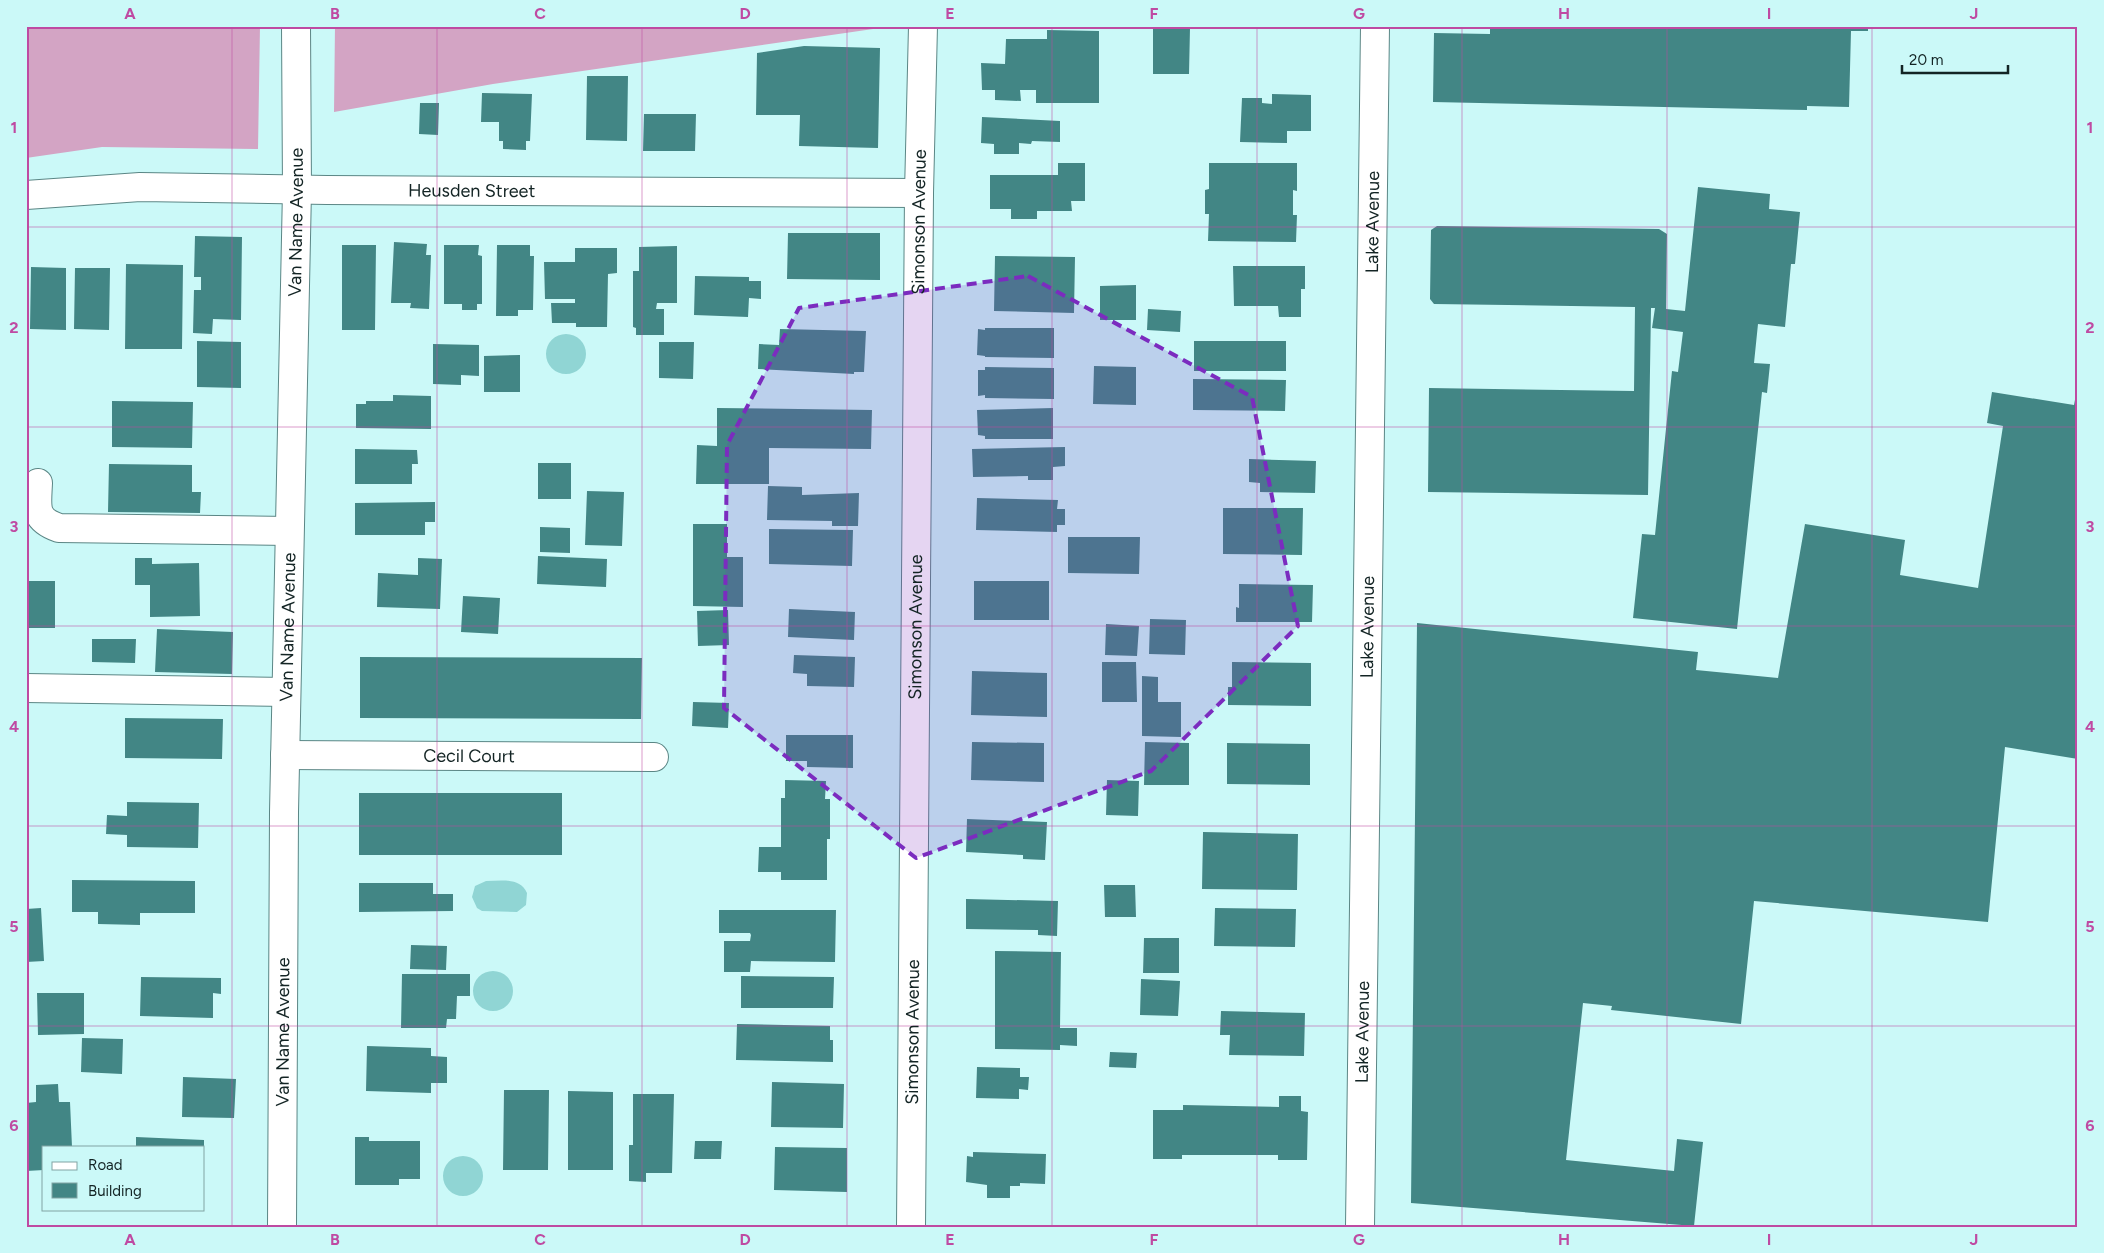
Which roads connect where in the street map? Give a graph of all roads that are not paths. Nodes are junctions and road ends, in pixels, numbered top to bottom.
1 (296, 26) edge
2 (1375, 26) edge
3 (922, 30) edge
4 (297, 190) junction
5 (919, 193) junction
6 (26, 195) edge
7 (38, 483) dead end
8 (289, 531) junction
9 (26, 688) edge
10 (286, 692) junction
11 (285, 755) junction
12 (654, 757) dead end
13 (282, 1227) edge
14 (911, 1227) edge
15 (1360, 1227) edge

1 - 4 street, Van Name Avenue
2 - 15 street, Lake Avenue
3 - 5 street, Simonson Avenue
4 - 5 street, Heusden Street
4 - 6 street, Heusden Street
4 - 8 street, Van Name Avenue
5 - 14 street, Simonson Avenue
7 - 8 street
8 - 10 street, Van Name Avenue
9 - 10 street
10 - 11 street, Van Name Avenue
11 - 12 street, Cecil Court
11 - 13 street, Van Name Avenue

